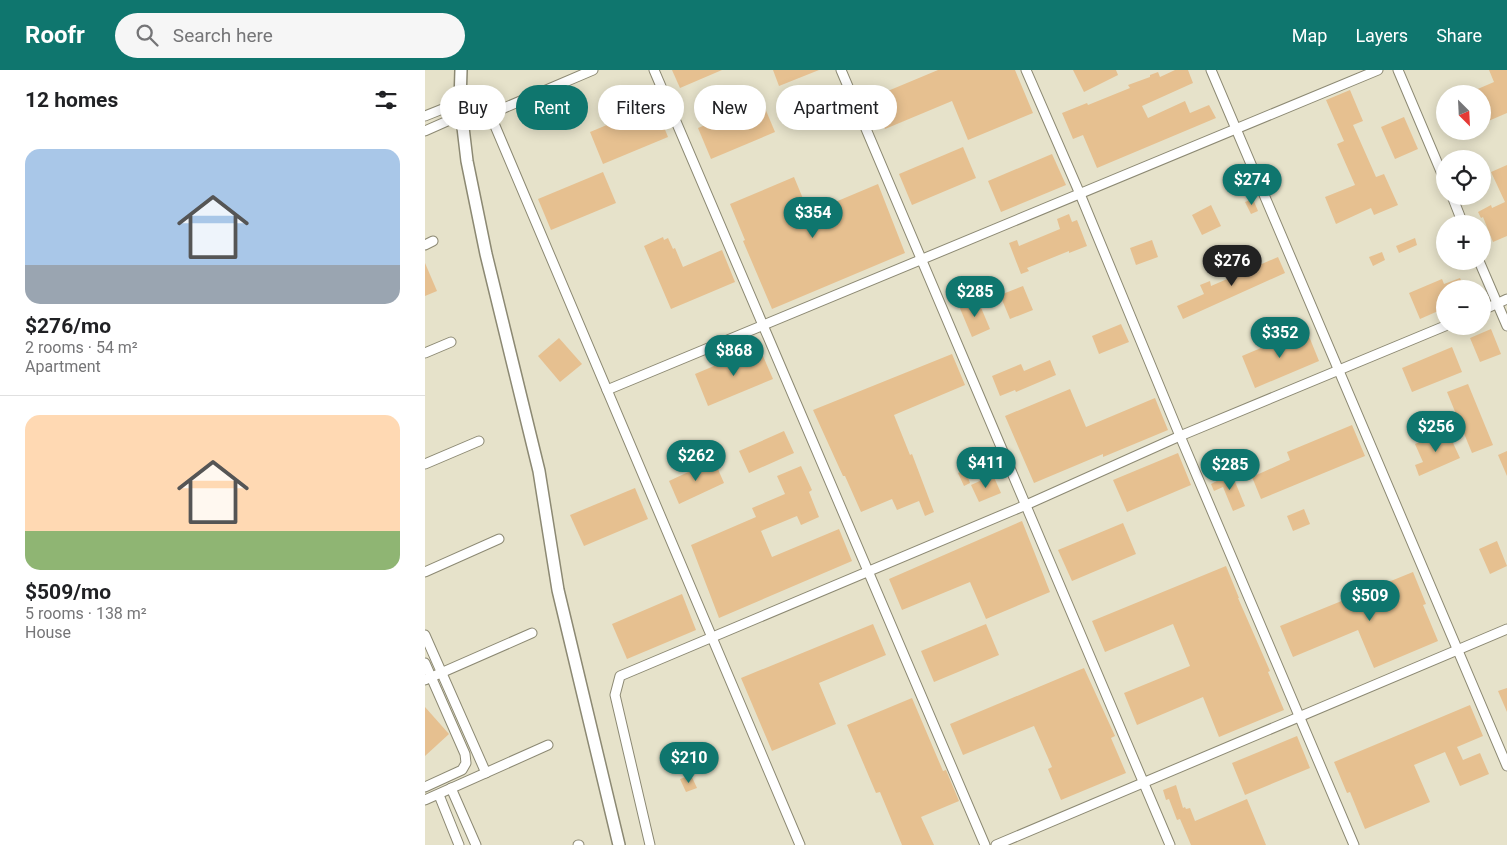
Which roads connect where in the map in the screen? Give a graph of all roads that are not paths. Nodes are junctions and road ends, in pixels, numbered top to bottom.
1 (461, 70) edge
2 (593, 70) edge
3 (654, 70) edge
4 (841, 70) edge
5 (1026, 70) edge
6 (1211, 70) edge
7 (1378, 70) edge
8 (1398, 70) edge
9 (461, 85) edge
10 (440, 110) edge
11 (425, 116) edge
12 (440, 125) edge
13 (1236, 129) junction
14 (463, 130) edge
15 (425, 131) edge
16 (1436, 160) edge
17 (1080, 194) junction
18 (921, 260) junction
19 (1483, 270) edge
20 (1507, 299) edge
21 (1497, 303) junction
22 (1491, 306) edge
23 (764, 325) junction
24 (1507, 326) edge
25 (1436, 330) edge
26 (451, 342) dead end
27 (425, 353) edge
28 (1340, 371) junction
29 (607, 390) junction
30 (1180, 436) junction
31 (479, 441) dead end
32 (425, 464) edge
33 (1026, 505) junction
34 (499, 539) dead end
35 (425, 572) edge
36 (869, 572) junction
37 (1507, 629) edge
38 (533, 633) dead end
39 (425, 635) edge
40 (712, 637) junction
41 (1458, 650) junction
42 (425, 663) edge
43 (441, 673) junction
44 (428, 679) edge
45 (1299, 717) junction
46 (548, 745) dead end
47 (1507, 766) edge
48 (486, 773) junction
49 (1143, 783) junction
50 (425, 787) edge
51 (451, 788) junction
52 (439, 795) junction
53 (425, 800) edge
54 (459, 845) edge
55 (476, 845) edge
56 (619, 845) edge
57 (649, 845) edge
58 (800, 845) edge
59 (985, 845) edge
60 (996, 845) edge
61 (1170, 845) edge
62 (1354, 845) edge

1 - 9 street
2 - 29 street
3 - 23 street
4 - 18 street
5 - 17 street
6 - 13 street
7 - 13 street
8 - 16 street
10 - 11 street
12 - 15 street
13 - 17 street
13 - 28 street
14 - 56 street
17 - 18 street
17 - 30 street
18 - 23 street
18 - 33 street
19 - 21 street
20 - 21 street
21 - 22 street
21 - 24 street
23 - 29 street
23 - 36 street
25 - 28 street
26 - 27 street
28 - 30 street
28 - 41 street
29 - 40 street
30 - 33 street
30 - 45 street
31 - 32 street
33 - 36 street
33 - 49 street
34 - 35 street
36 - 40 street
36 - 59 street
37 - 41 street
38 - 43 street
39 - 43 street
40 - 57 street
40 - 58 street
41 - 45 street
41 - 47 street
42 - 44 street
43 - 44 street
43 - 48 street
44 - 50 street
45 - 49 street
45 - 62 street
46 - 48 street
48 - 51 street
49 - 60 street
49 - 61 street
51 - 52 street
51 - 55 street
52 - 53 street
52 - 54 street

